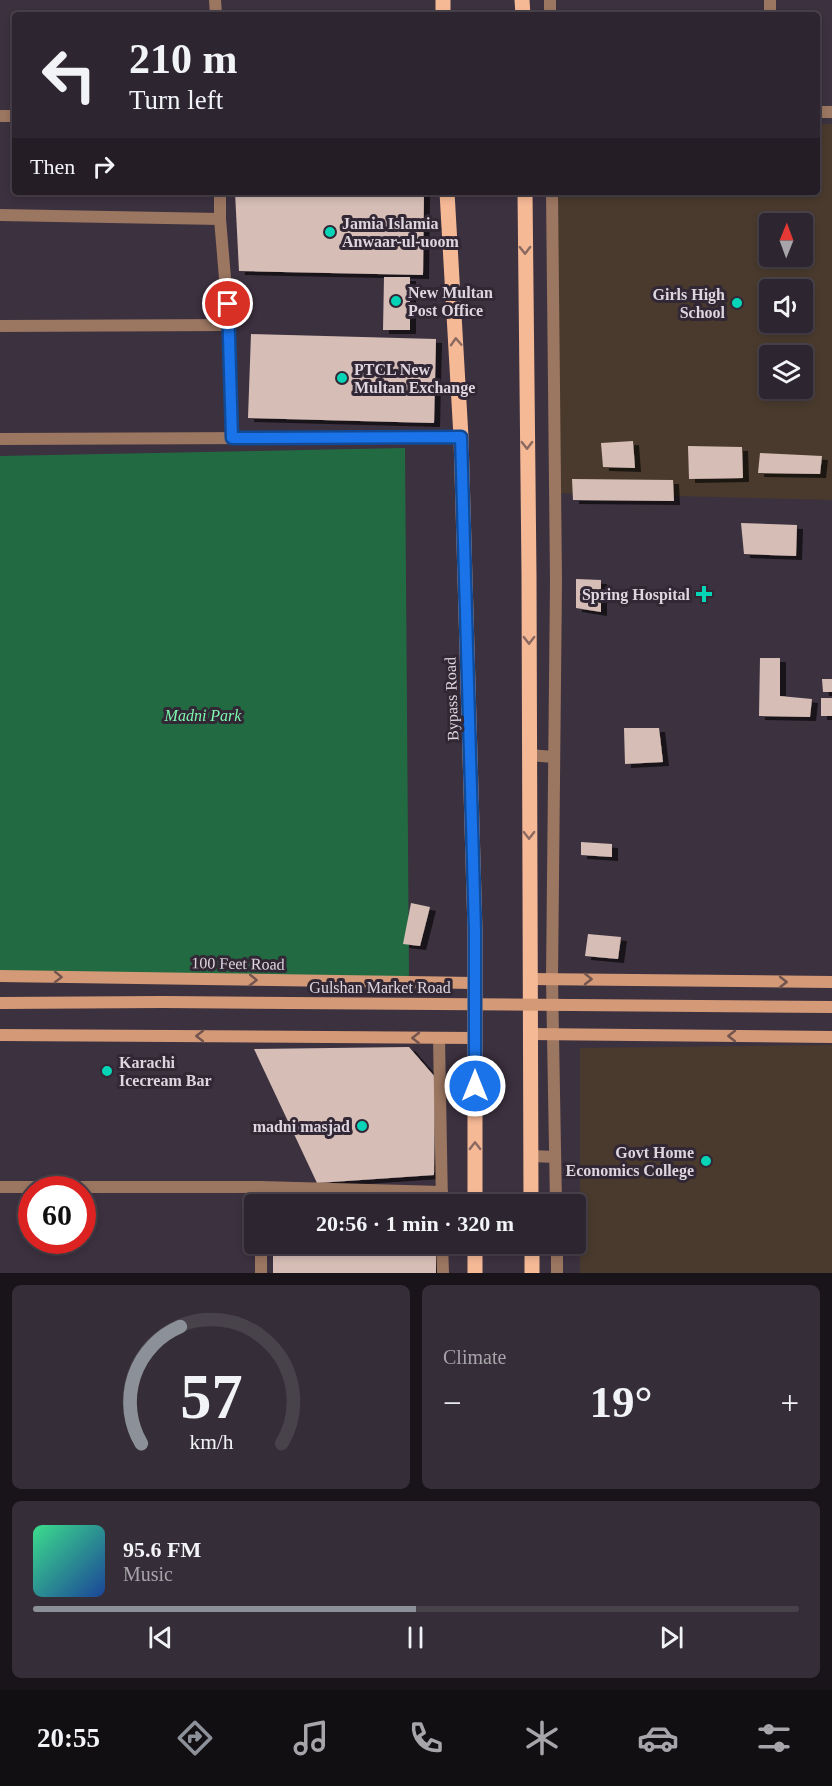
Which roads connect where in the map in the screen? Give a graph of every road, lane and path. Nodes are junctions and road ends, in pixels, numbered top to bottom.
1 (220, 195) edge
2 (447, 195) edge
3 (525, 195) edge
4 (552, 195) edge
5 (0, 215) edge
6 (220, 219) junction
7 (0, 326) edge
8 (229, 326) junction
9 (461, 437) junction
10 (232, 438) junction
11 (0, 439) edge
12 (529, 755) junction
13 (554, 757) junction
14 (0, 976) edge
15 (530, 979) junction
16 (552, 979) junction
17 (832, 982) edge
18 (475, 983) junction
19 (0, 1003) edge
20 (832, 1007) edge
21 (530, 1034) junction
22 (554, 1034) junction
23 (0, 1035) edge
24 (832, 1037) edge
25 (439, 1038) junction
26 (475, 1038) junction
27 (531, 1156) junction
28 (555, 1157) junction
29 (0, 1187) edge
30 (261, 1187) junction
31 (261, 1194) edge
32 (376, 1194) edge
33 (442, 1194) edge
34 (475, 1194) edge
35 (531, 1194) edge
36 (556, 1194) edge
37 (261, 1254) edge
38 (442, 1254) edge
39 (475, 1254) edge
40 (532, 1254) edge
41 (556, 1254) edge
42 (261, 1273) edge
43 (443, 1273) edge
44 (475, 1273) edge
45 (532, 1273) edge
46 (557, 1273) edge

1 - 6 street
9 -> 2 main road, Bypass Road
3 -> 12 main road
4 - 13 street
5 - 6 street
6 - 8 street
7 - 8 street
8 - 10 street
9 - 10 street
9 - 18 main road, Bypass Road
10 - 11 street
12 - 13 street
12 -> 15 main road
13 - 16 street
14 -> 18 main road, 100 Feet Road
15 - 16 main road
15 - 21 main road
16 -> 17 main road
16 - 22 street
18 - 26 main road, Bypass Road
19 - 20 main road, Gulshan Market Road, bridge
21 - 22 main road
21 - 27 main road
24 -> 22 main road
22 - 28 street
25 -> 23 main road
25 - 26 main road
25 - 33 street
34 -> 26 main road, Bypass Road
27 - 28 street
27 - 35 main road
28 - 36 street
29 - 30 street
30 - 31 street
30 - 32 street
37 - 42 street
38 - 43 street
39 - 44 main road
40 - 45 main road
41 - 46 street

